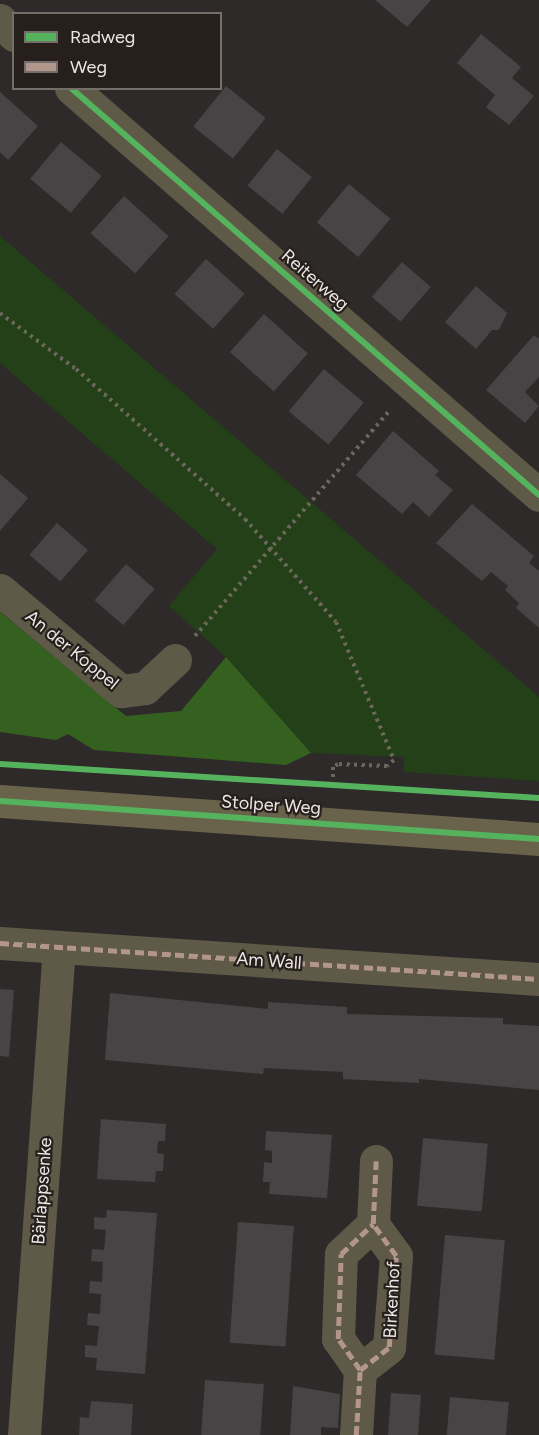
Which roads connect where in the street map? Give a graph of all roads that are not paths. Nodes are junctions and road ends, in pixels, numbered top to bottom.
1 (0, 20) edge
2 (12, 33) edge
3 (72, 90) edge
4 (539, 495) edge
5 (0, 590) edge
6 (176, 660) road end
7 (0, 801) edge
8 (539, 839) edge
9 (0, 943) edge
10 (59, 947) junction
11 (539, 979) edge
12 (376, 1161) dead end
13 (373, 1224) junction
14 (360, 1370) junction
15 (24, 1435) edge
16 (356, 1435) edge

1 - 2 street
3 - 4 street, Reiterweg
5 - 6 street, An der Koppel
7 - 8 street, Stolper Weg
9 - 10 street, Am Wall
10 - 11 street, Am Wall
10 - 15 street, Bärlappsenke
12 - 13 street
13 - 14 street
13 - 14 street, Birkenhof
14 - 16 street

